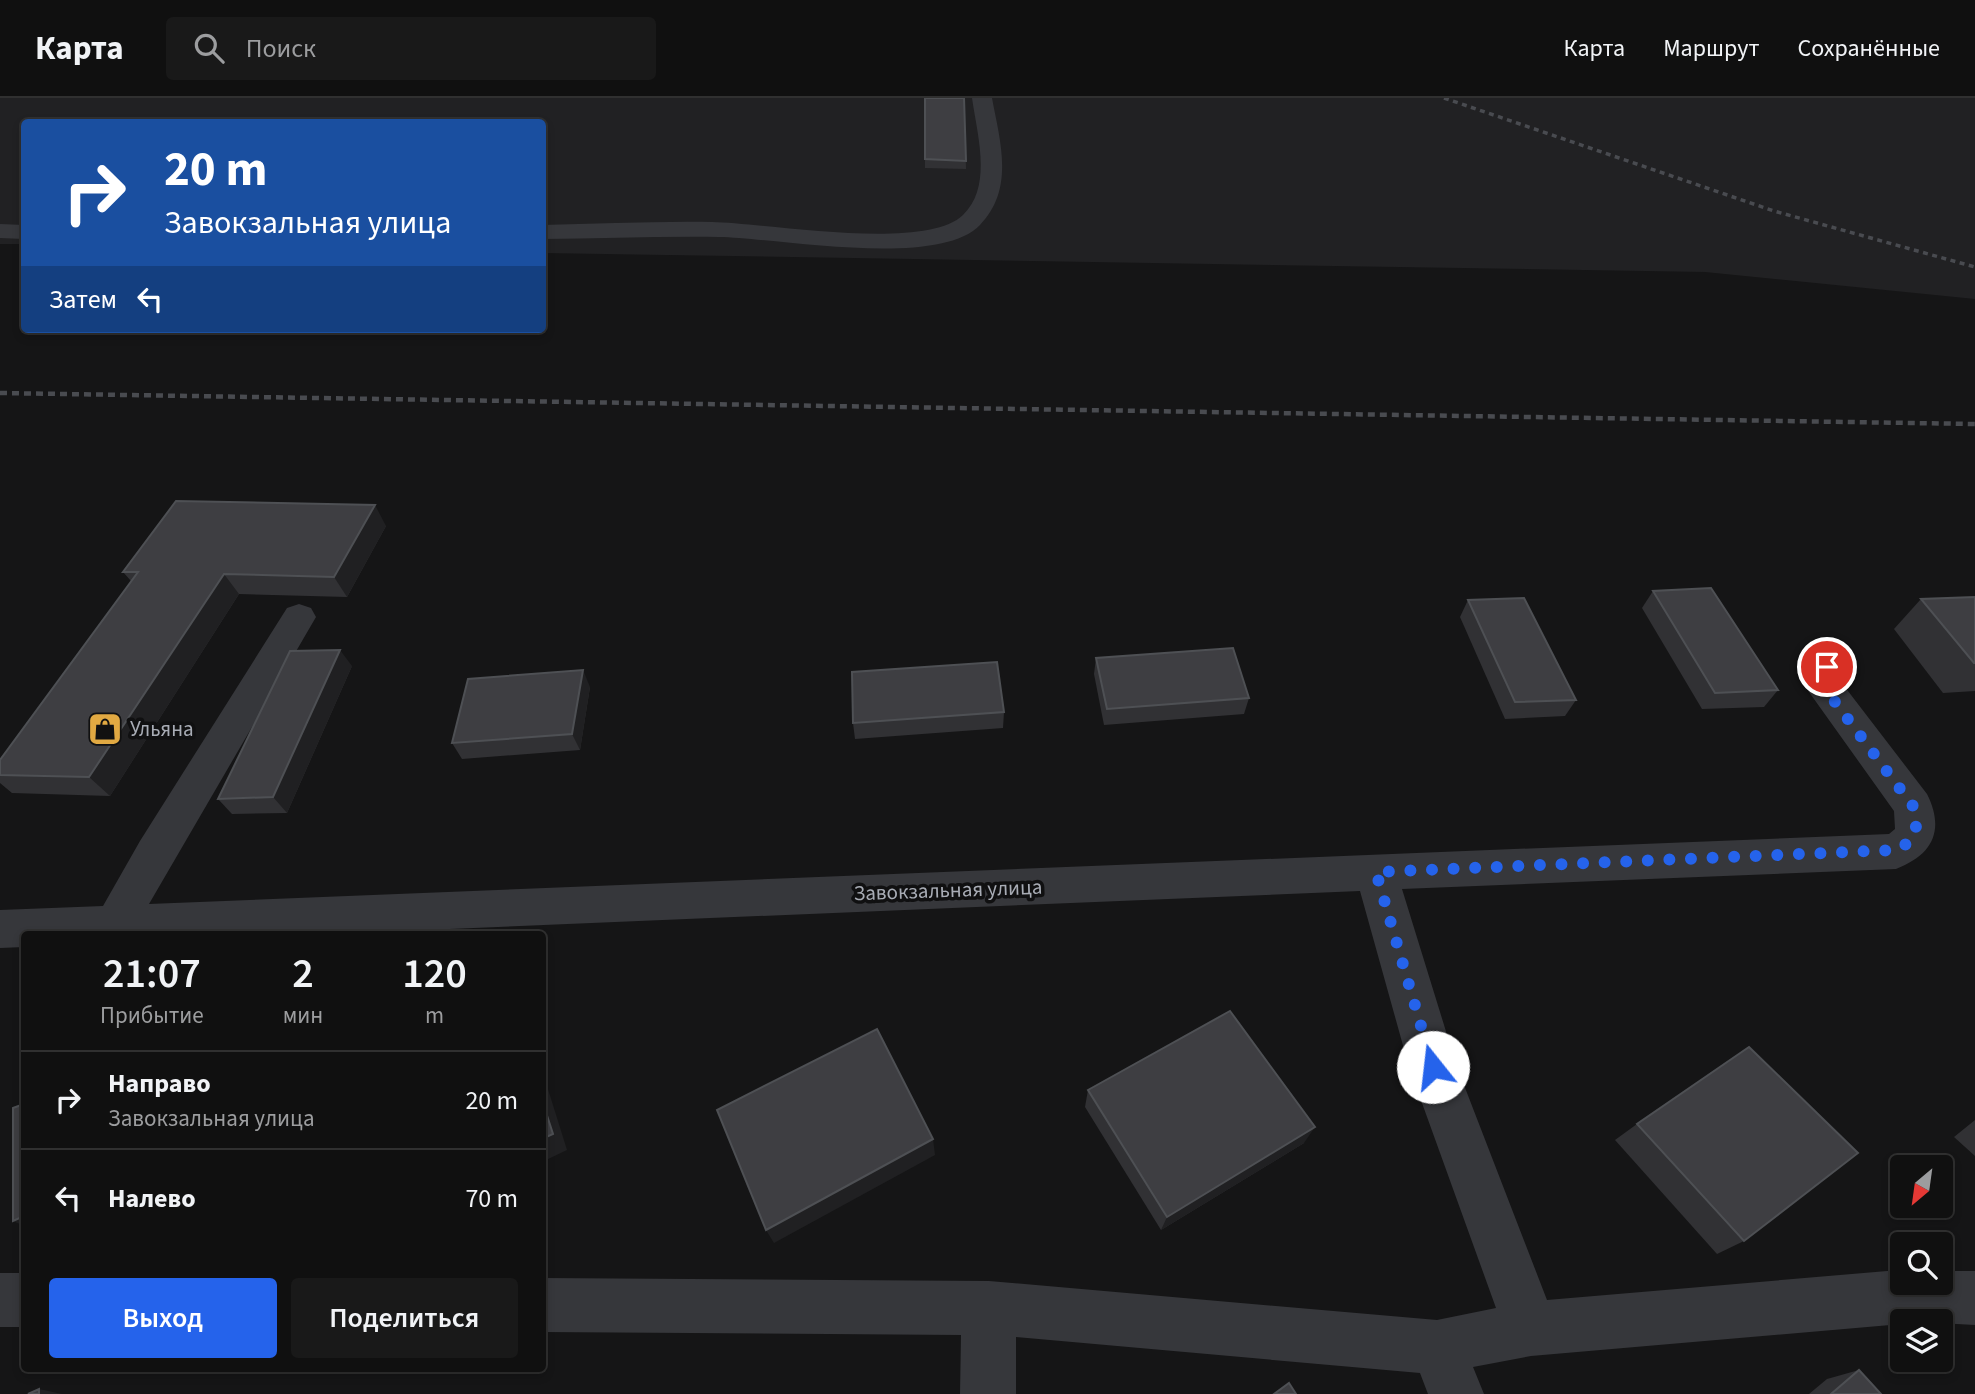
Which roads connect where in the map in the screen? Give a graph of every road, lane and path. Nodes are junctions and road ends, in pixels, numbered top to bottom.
1 (982, 98) edge
2 (0, 231) edge
3 (21, 232) edge
4 (546, 232) edge
5 (299, 618) dead end
6 (1827, 667) dead end
7 (1376, 872) junction
8 (115, 925) junction
9 (60, 931) edge
10 (1975, 1298) edge
11 (0, 1300) edge
12 (21, 1300) edge
13 (546, 1305) edge
14 (989, 1308) junction
15 (1531, 1329) junction
16 (1447, 1370) edge
17 (988, 1394) edge

1 - 4 street
2 - 3 street
5 - 8 street
6 - 7 street, Завокзальная улица
7 - 8 street, Завокзальная улица
7 - 15 street
8 - 9 street, Завокзальная улица
10 - 15 street
11 - 12 street
13 - 14 street
14 - 16 street
14 - 17 street
15 - 16 street

